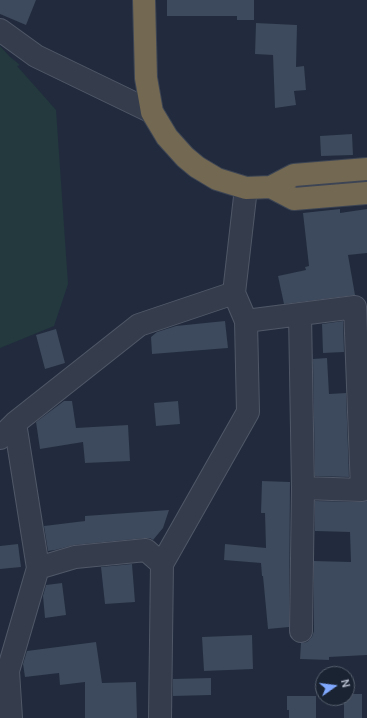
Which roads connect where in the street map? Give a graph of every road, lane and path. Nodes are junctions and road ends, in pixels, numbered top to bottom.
1 (144, 0) edge
2 (0, 30) edge
3 (152, 112) junction
4 (363, 170) edge
5 (271, 187) junction
6 (246, 188) junction
7 (364, 193) edge
8 (234, 292) junction
9 (361, 307) edge
10 (300, 314) junction
11 (246, 321) junction
12 (15, 423) junction
13 (0, 438) edge
14 (303, 488) junction
15 (364, 490) edge
16 (162, 564) junction
17 (38, 568) junction
18 (301, 631) dead end
19 (11, 718) edge
20 (160, 718) edge

1 - 3 highway
2 - 3 street
3 - 6 highway
4 - 5 highway
4 - 7 highway
5 - 6 highway
5 - 7 highway
6 - 8 street
8 - 11 street
8 - 12 street
9 - 10 street
9 - 15 street
10 - 11 street
10 - 14 street
11 - 16 street
12 - 13 street
12 - 17 street
14 - 15 street
14 - 18 street
16 - 17 street
16 - 20 street
17 - 19 street

